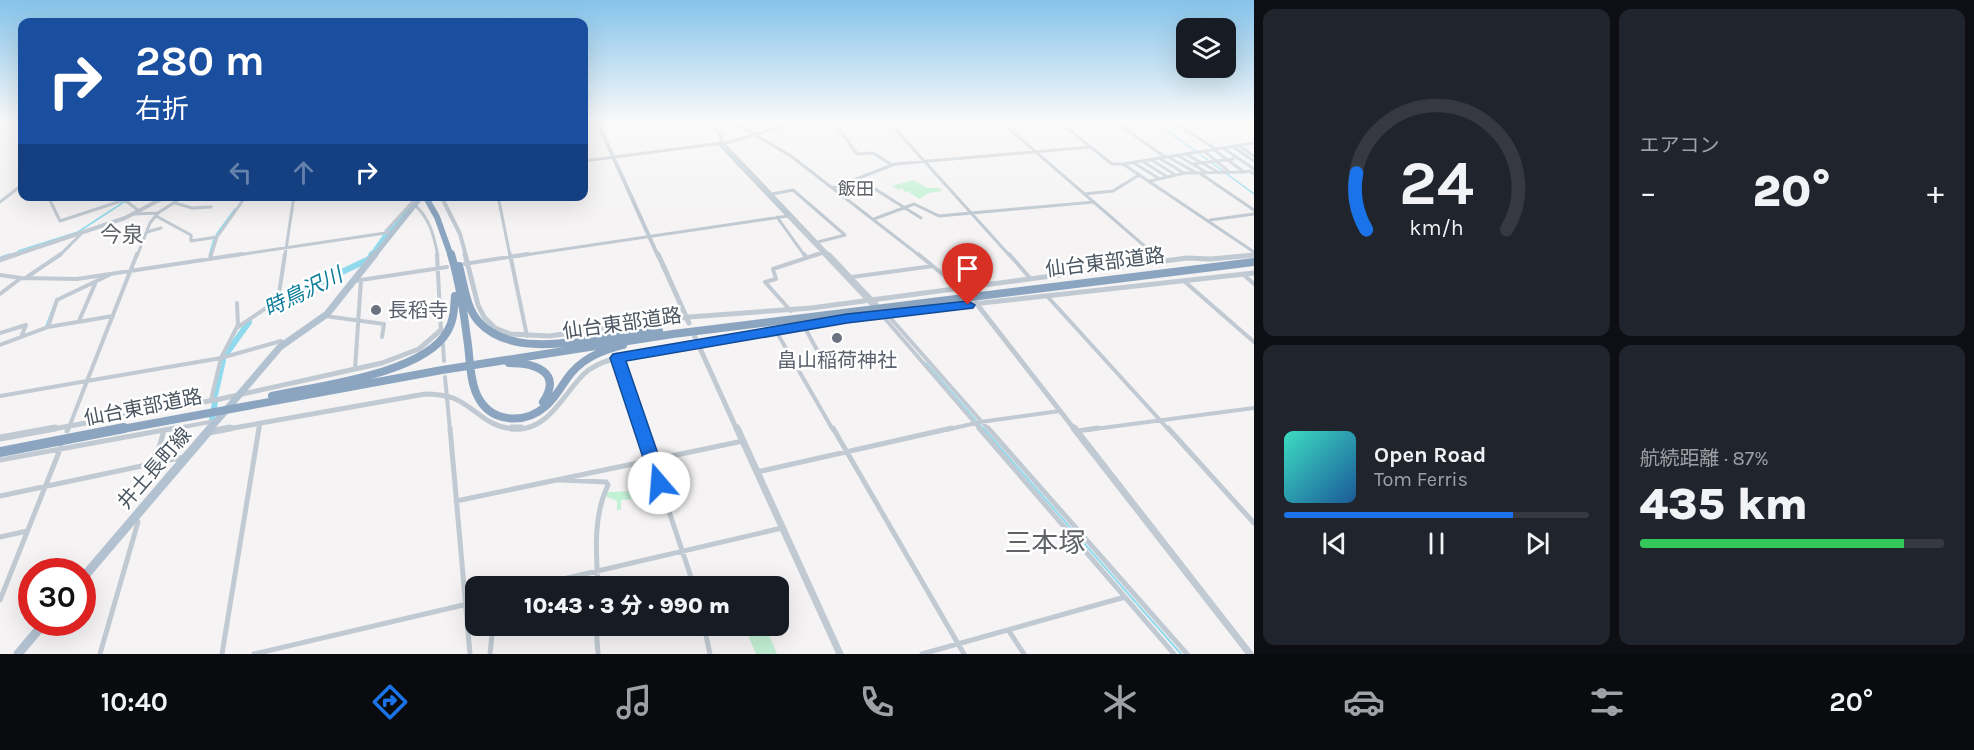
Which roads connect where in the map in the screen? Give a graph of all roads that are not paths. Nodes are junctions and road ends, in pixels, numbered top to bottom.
1 (610, 152) edge
2 (660, 152) edge
3 (730, 152) edge
4 (730, 152) edge
5 (784, 152) edge
6 (855, 152) edge
7 (916, 152) edge
8 (1036, 152) junction
9 (1041, 152) edge
10 (1097, 152) edge
11 (1159, 152) edge
12 (1196, 152) edge
13 (1201, 152) edge
14 (1217, 152) edge
15 (1228, 152) edge
16 (1185, 153) junction
17 (1176, 155) junction
18 (1166, 156) junction
19 (613, 158) junction
20 (1159, 158) junction
21 (1150, 159) junction
22 (1227, 159) junction
23 (1233, 159) dead end
24 (1215, 160) junction
25 (588, 161) edge
26 (1141, 161) junction
27 (925, 162) junction
28 (1133, 162) junction
29 (1200, 162) junction
30 (1123, 164) junction
31 (1191, 164) junction
32 (892, 165) junction
33 (1253, 171) edge
34 (1229, 172) junction
35 (1244, 172) junction
36 (1185, 173) junction
37 (1198, 173) junction
38 (1208, 173) junction
39 (1222, 173) junction
40 (1175, 174) junction
41 (1139, 175) junction
42 (1167, 176) junction
43 (858, 178) junction
44 (1158, 178) junction
45 (1149, 181) junction
46 (18, 188) edge
47 (833, 188) junction
48 (1084, 194) junction
49 (772, 195) junction
50 (50, 201) edge
51 (121, 201) edge
52 (125, 201) edge
53 (158, 201) edge
54 (178, 201) edge
55 (242, 201) edge
56 (293, 201) edge
57 (418, 201) edge
58 (421, 201) edge
59 (424, 201) edge
60 (424, 201) edge
61 (444, 201) edge
62 (499, 201) edge
63 (0, 202) edge
64 (1094, 202) junction
65 (175, 203) junction
66 (211, 207) dead end
67 (904, 208) junction
68 (139, 212) junction
69 (1254, 212) edge
70 (972, 213) junction
71 (133, 214) junction
72 (157, 215) junction
73 (788, 216) junction
74 (777, 217) junction
75 (921, 218) dead end
76 (874, 219) junction
77 (1209, 220) junction
78 (161, 228) dead end
79 (83, 231) junction
80 (389, 231) junction
81 (147, 232) junction
82 (216, 237) junction
83 (648, 237) junction
84 (818, 242) junction
85 (449, 247) junction
86 (287, 248) junction
87 (823, 253) junction
88 (511, 257) junction
89 (1254, 257) edge
90 (807, 258) junction
91 (210, 259) junction
92 (0, 260) edge
93 (1162, 261) junction
94 (464, 264) junction
95 (933, 266) junction
96 (1167, 266) dead end
97 (447, 267) dead end
98 (438, 268) junction
99 (131, 271) junction
100 (0, 274) edge
101 (112, 274) junction
102 (1177, 275) dead end
103 (1250, 275) edge
104 (851, 277) junction
105 (21, 278) junction
106 (27, 278) junction
107 (1030, 278) junction
108 (1183, 280) junction
109 (357, 281) junction
110 (95, 283) junction
111 (1035, 283) dead end
112 (1254, 284) edge
113 (960, 289) junction
114 (1042, 291) dead end
115 (0, 294) edge
116 (1047, 296) junction
117 (974, 301) junction
118 (237, 303) dead end
119 (880, 309) junction
120 (792, 310) junction
121 (113, 316) junction
122 (325, 316) junction
123 (686, 317) junction
124 (766, 320) junction
125 (79, 322) junction
126 (358, 322) junction
127 (689, 324) dead end
128 (803, 326) junction
129 (48, 327) junction
130 (238, 327) junction
131 (722, 327) junction
132 (659, 331) junction
133 (776, 331) junction
134 (441, 332) joint
135 (0, 333) edge
136 (694, 335) dead end
137 (527, 336) junction
138 (21, 337) junction
139 (382, 337) dead end
140 (1254, 342) edge
141 (285, 343) junction
142 (697, 343) junction
143 (0, 345) edge
144 (443, 345) dead end
145 (221, 358) junction
146 (618, 358) junction
147 (444, 361) dead end
148 (485, 362) junction
149 (824, 363) dead end
150 (458, 367) junction
151 (355, 369) junction
152 (445, 377) dead end
153 (87, 381) junction
154 (447, 395) junction
155 (0, 396) edge
156 (269, 397) junction
157 (239, 401) junction
158 (211, 407) junction
159 (1254, 408) edge
160 (1060, 411) junction
161 (218, 420) junction
162 (1161, 420) junction
163 (978, 422) junction
164 (260, 424) junction
165 (68, 428) junction
166 (164, 430) junction
167 (1076, 431) junction
168 (208, 433) junction
169 (0, 438) edge
170 (742, 441) junction
171 (0, 446) edge
172 (61, 446) junction
173 (846, 451) junction
174 (0, 452) edge
175 (188, 456) junction
176 (0, 460) edge
177 (652, 460) junction
178 (155, 463) junction
179 (757, 472) junction
180 (559, 480) junction
181 (46, 486) junction
182 (0, 496) edge
183 (456, 501) junction
184 (135, 518) junction
185 (1254, 523) edge
186 (782, 528) junction
187 (27, 531) junction
188 (0, 537) edge
189 (682, 551) junction
190 (96, 563) edge
191 (597, 573) junction
192 (582, 576) edge
193 (597, 576) edge
194 (691, 576) edge
195 (1125, 597) junction
196 (0, 600) edge
197 (465, 604) joint
198 (1009, 631) junction
199 (33, 636) edge
200 (468, 636) edge
201 (492, 636) edge
202 (597, 636) edge
203 (706, 636) edge
204 (959, 645) junction
205 (18, 654) edge
206 (100, 654) edge
207 (222, 654) edge
208 (254, 654) edge
209 (470, 654) edge
210 (490, 654) edge
211 (598, 654) edge
212 (711, 654) edge
213 (840, 654) edge
214 (922, 654) edge
215 (964, 654) edge
216 (1024, 654) edge
217 (1174, 654) edge
218 (1186, 654) edge
219 (1250, 654) edge

1 - 19 street
2 - 19 street
3 - 49 street
4 - 73 street
5 - 47 street
6 - 32 street
7 - 27 street
8 - 9 street
8 - 27 street
8 - 48 street
10 - 30 street
11 - 18 street
12 - 16 street
13 - 24 street
14 - 22 street
15 - 33 street
16 - 17 street
16 - 29 street
17 - 18 street
17 - 31 street
18 - 20 street
18 - 37 street
19 - 25 street
19 - 83 street
20 - 21 street
20 - 36 street
21 - 26 street
21 - 40 street
22 - 23 street
22 - 24 street
22 - 35 street
24 - 29 street
24 - 34 street
26 - 28 street
26 - 42 street
27 - 32 street
27 - 70 street
28 - 30 street
28 - 44 street
29 - 31 street
29 - 39 street
30 - 41 street
31 - 38 street
32 - 43 street
33 - 35 street
34 - 35 street
34 - 39 street
36 - 37 street
36 - 40 street
37 - 38 street
37 - 69 street
38 - 39 street
40 - 42 street
41 - 45 street
41 - 48 street
42 - 44 street
43 - 47 street
43 - 67 street
44 - 45 street
45 - 77 street
46 - 63 street
47 - 76 street
48 - 64 street
49 - 84 street
49 - 84 street
50 - 51 street
52 - 68 street
53 - 68 street
54 - 65 street
55 - 82 street
56 - 86 street
57 - 80 main road, 井土長町線
58 - 98 street
59 - 94 highway
60 - 85 highway
61 - 94 street
62 - 88 street
64 - 70 street
64 - 93 street
65 - 66 street
65 - 72 street
67 - 70 street
67 - 75 street
67 - 76 street
68 - 71 street
69 - 77 street
70 - 107 street
71 - 72 street
71 - 79 street
72 - 81 street
72 - 82 street
73 - 74 street
73 - 87 street
74 - 83 street
74 - 90 street
76 - 95 street
77 - 89 street
78 - 81 street
79 - 92 street
79 - 106 street
80 - 86 street
80 - 109 main road, 井土長町線
81 - 99 street
82 - 91 street
83 - 88 street
83 - 123 street
84 - 104 street
85 - 131 highway
85 - 156 highway
86 - 91 street
86 - 130 street
87 - 90 street
87 - 119 street
88 - 94 street
88 - 137 street
89 - 93 street
89 - 119 highway, 仙台東部道路
90 - 120 street
91 - 99 street
93 - 96 street
93 - 107 street
94 - 132 highway
94 - 137 street
94 - 148 highway
95 - 104 street
95 - 113 street
97 - 98 street
98 - 109 street
98 - 134 street
99 - 101 street
99 - 121 street
100 - 105 street
101 - 106 street
101 - 110 street
102 - 108 street
103 - 108 street
103 - 112 street
104 - 119 street
105 - 106 street
105 - 115 street
107 - 111 street
107 - 113 street
108 - 116 street
108 - 140 street
109 - 122 main road, 井土長町線
109 - 126 street
110 - 125 street
110 - 129 street
113 - 119 street
114 - 116 street
116 - 117 street
116 - 162 street
117 - 119 street
117 - 160 street
118 - 130 street
119 - 120 street
119 - 124 highway, 仙台東部道路
119 - 128 street
119 - 163 street
120 - 123 street
120 - 128 street
121 - 125 street
121 - 153 street
122 - 126 street
122 - 141 main road, 井土長町線
123 - 127 street
123 - 137 street
124 - 131 highway, 仙台東部道路
124 - 132 highway, 仙台東部道路
125 - 129 street
126 - 139 street
126 - 151 street
128 - 133 street
128 - 149 street
129 - 138 street
130 - 145 street
131 - 148 highway, 仙台東部道路
132 - 148 highway, 仙台東部道路
133 - 142 street
133 - 173 street
134 - 151 street
135 - 138 street
136 - 142 street
138 - 143 street
141 - 145 street
141 - 157 main road, 井土長町線
142 - 146 street
142 - 170 street
144 - 147 street
145 - 153 street
145 - 158 street
146 - 154 street
146 - 177 street
148 - 150 highway
150 - 156 highway, 仙台東部道路
150 - 157 highway, 仙台東部道路
151 - 157 street
152 - 154 street
153 - 155 street
153 - 165 street
154 - 164 street
154 - 183 street
156 - 157 highway, 仙台東部道路
157 - 158 highway, 仙台東部道路
157 - 158 street
157 - 161 main road, 井土長町線
158 - 165 street
158 - 171 highway, 仙台東部道路
158 - 174 highway, 仙台東部道路
159 - 162 street
160 - 163 street
160 - 167 street
161 - 166 street
161 - 168 main road, 井土長町線
162 - 167 street
162 - 185 street
163 - 173 street
163 - 195 street
163 - 218 street
164 - 168 street
164 - 207 street
165 - 169 street
166 - 172 street
166 - 178 street
167 - 219 street
168 - 175 main road, 井土長町線
170 - 177 street
170 - 179 street
172 - 176 street
172 - 181 street
173 - 179 street
173 - 204 street
175 - 178 street
175 - 184 main road, 井土長町線
177 - 180 street
177 - 189 street
178 - 181 street
179 - 186 street
180 - 183 street
180 - 191 street
181 - 182 street
181 - 187 street
183 - 197 street
184 - 190 main road, 井土長町線
184 - 206 street
186 - 189 street
186 - 213 street
187 - 188 street
187 - 196 street
189 - 191 street
189 - 194 street
191 - 192 street
191 - 193 street
195 - 198 street
195 - 217 street
197 - 208 street
198 - 204 street
198 - 216 street
199 - 205 main road
200 - 209 street
201 - 210 street
202 - 211 street
203 - 212 street
204 - 214 street
204 - 215 street

